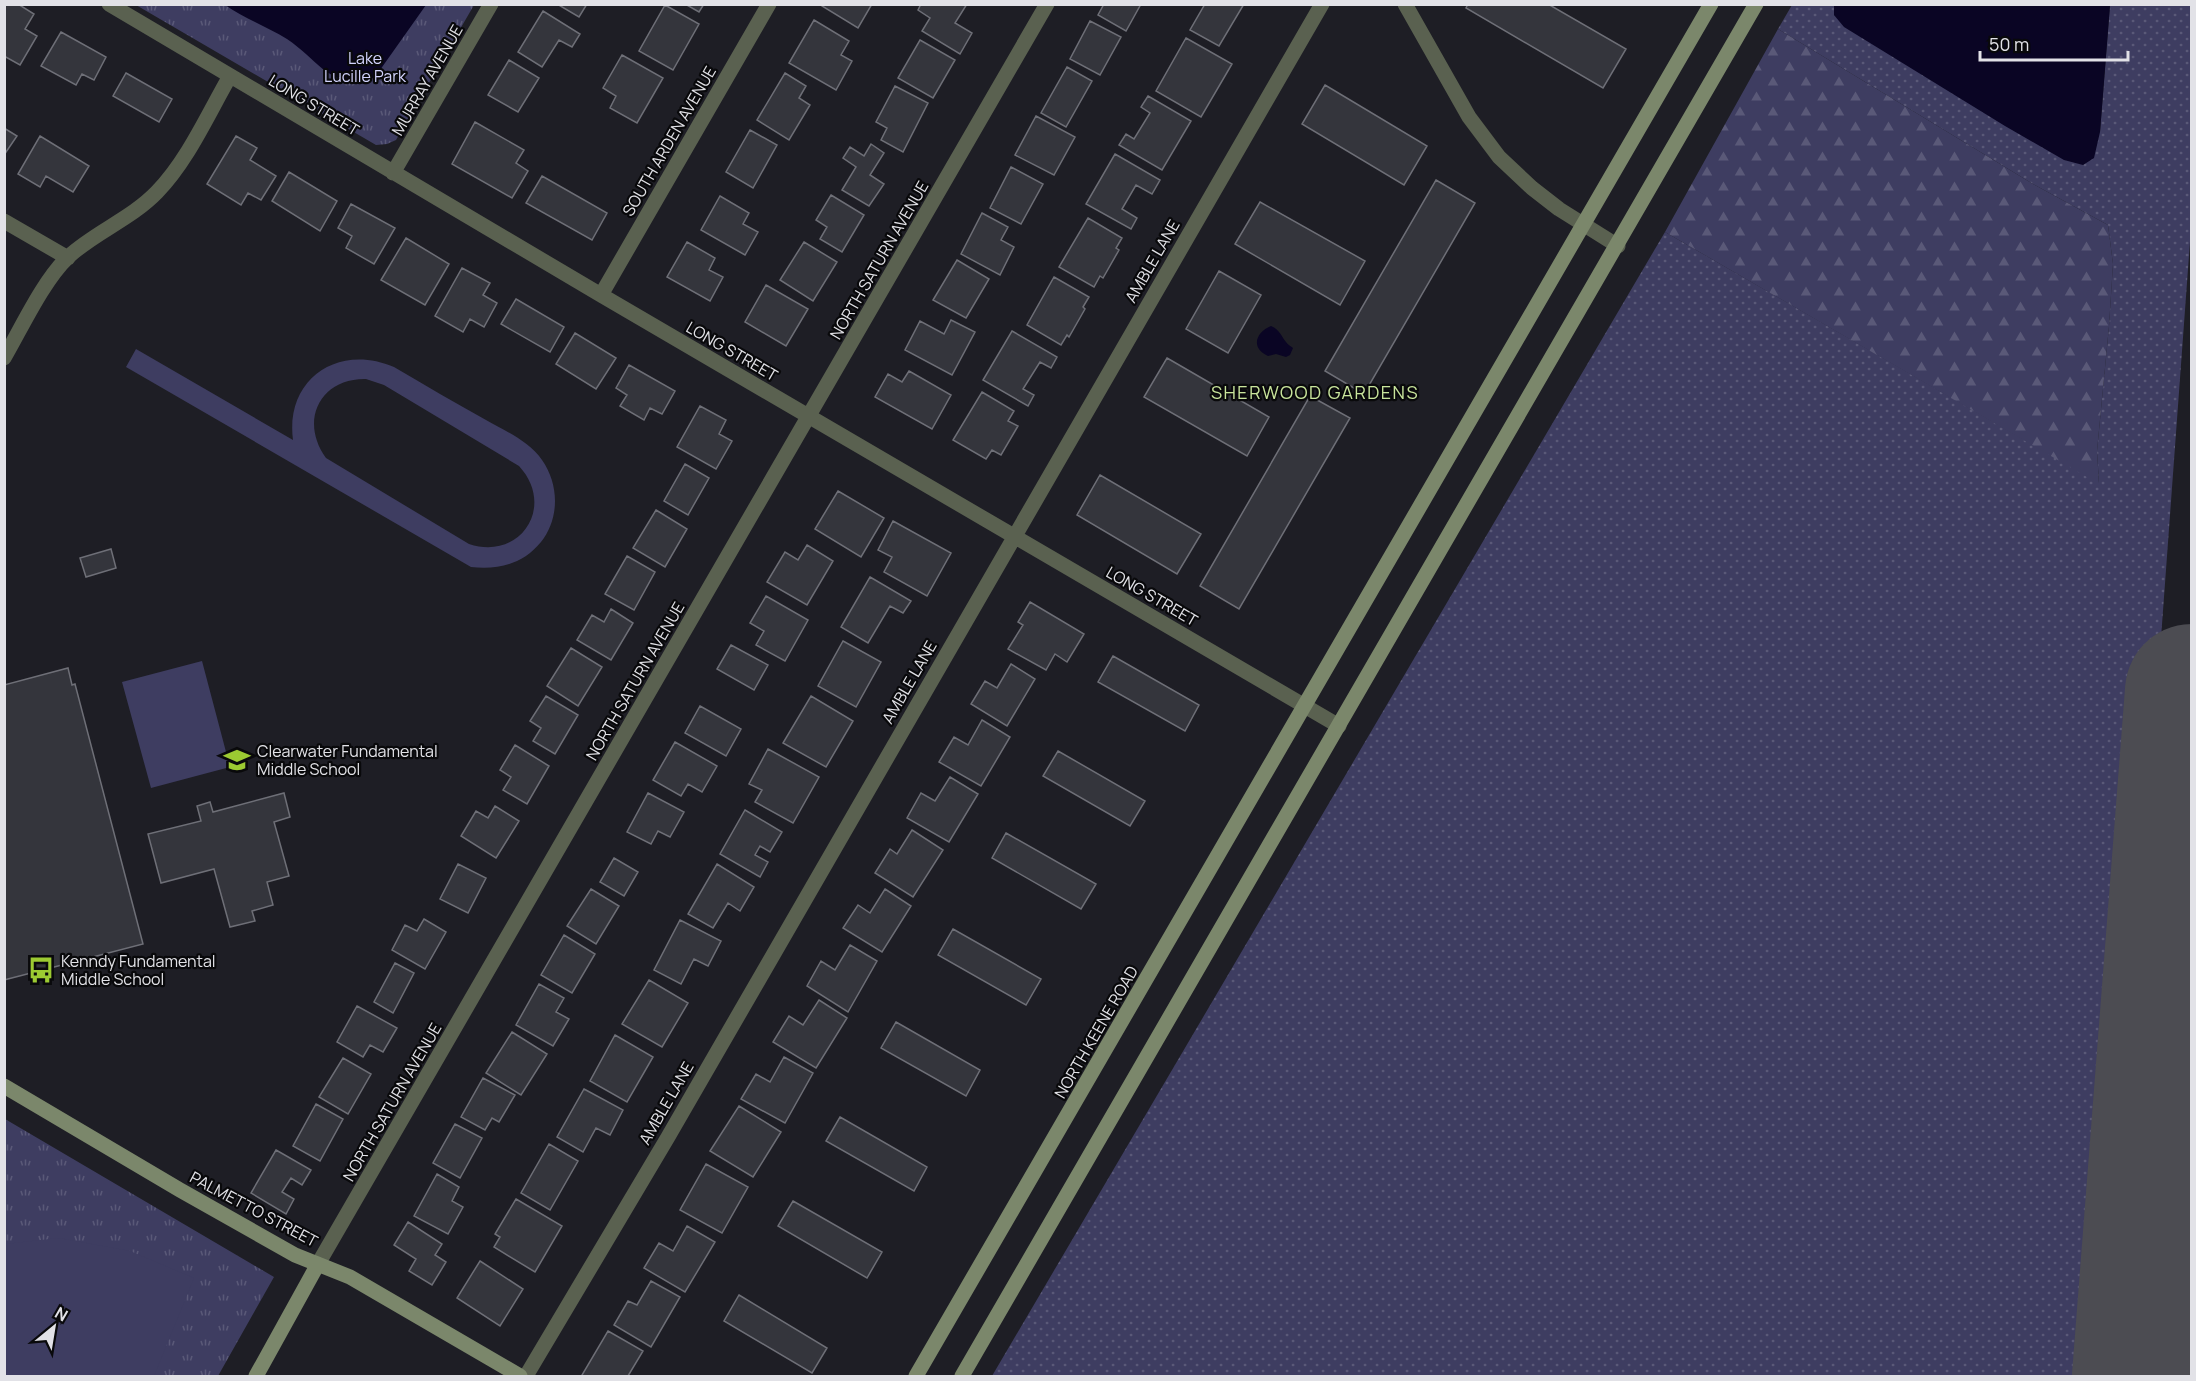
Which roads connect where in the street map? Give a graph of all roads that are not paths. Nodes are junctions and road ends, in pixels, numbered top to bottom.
1 (109, 4) edge
2 (491, 4) edge
3 (769, 4) edge
4 (1047, 4) edge
5 (1322, 4) edge
6 (1405, 4) edge
7 (1711, 4) edge
8 (1756, 4) edge
9 (230, 76) junction
10 (393, 173) junction
11 (4, 220) edge
12 (1584, 224) junction
13 (1618, 246) junction
14 (68, 258) junction
15 (601, 295) junction
16 (4, 357) edge
17 (809, 417) junction
18 (1013, 536) junction
19 (1306, 706) junction
20 (1339, 726) junction
21 (4, 1086) edge
22 (318, 1264) junction
23 (256, 1377) edge
24 (520, 1377) edge
25 (526, 1377) edge
26 (916, 1377) edge
27 (962, 1377) edge

1 - 9 street, LONG STREET
2 - 10 street, MURRAY AVENUE
3 - 15 street, SOUTH ARDEN AVENUE
4 - 17 street, NORTH SATURN AVENUE
5 - 18 street, AMBLE LANE
6 - 12 street
7 - 12 main road, NORTH KEENE ROAD
8 - 13 main road
9 - 10 street, LONG STREET
9 - 14 street
10 - 15 street, LONG STREET
11 - 14 street
12 - 13 street
12 - 19 main road, NORTH KEENE ROAD
13 - 20 main road
14 - 16 street
15 - 17 street, LONG STREET
17 - 18 street, LONG STREET
17 - 22 street, NORTH SATURN AVENUE
18 - 19 street, LONG STREET
18 - 25 street, AMBLE LANE
19 - 20 street, LONG STREET
19 - 26 main road, NORTH KEENE ROAD
20 - 27 main road
21 - 22 main road, PALMETTO STREET
22 - 23 main road, NORTH SATURN AVENUE
22 - 24 main road, PALMETTO STREET

